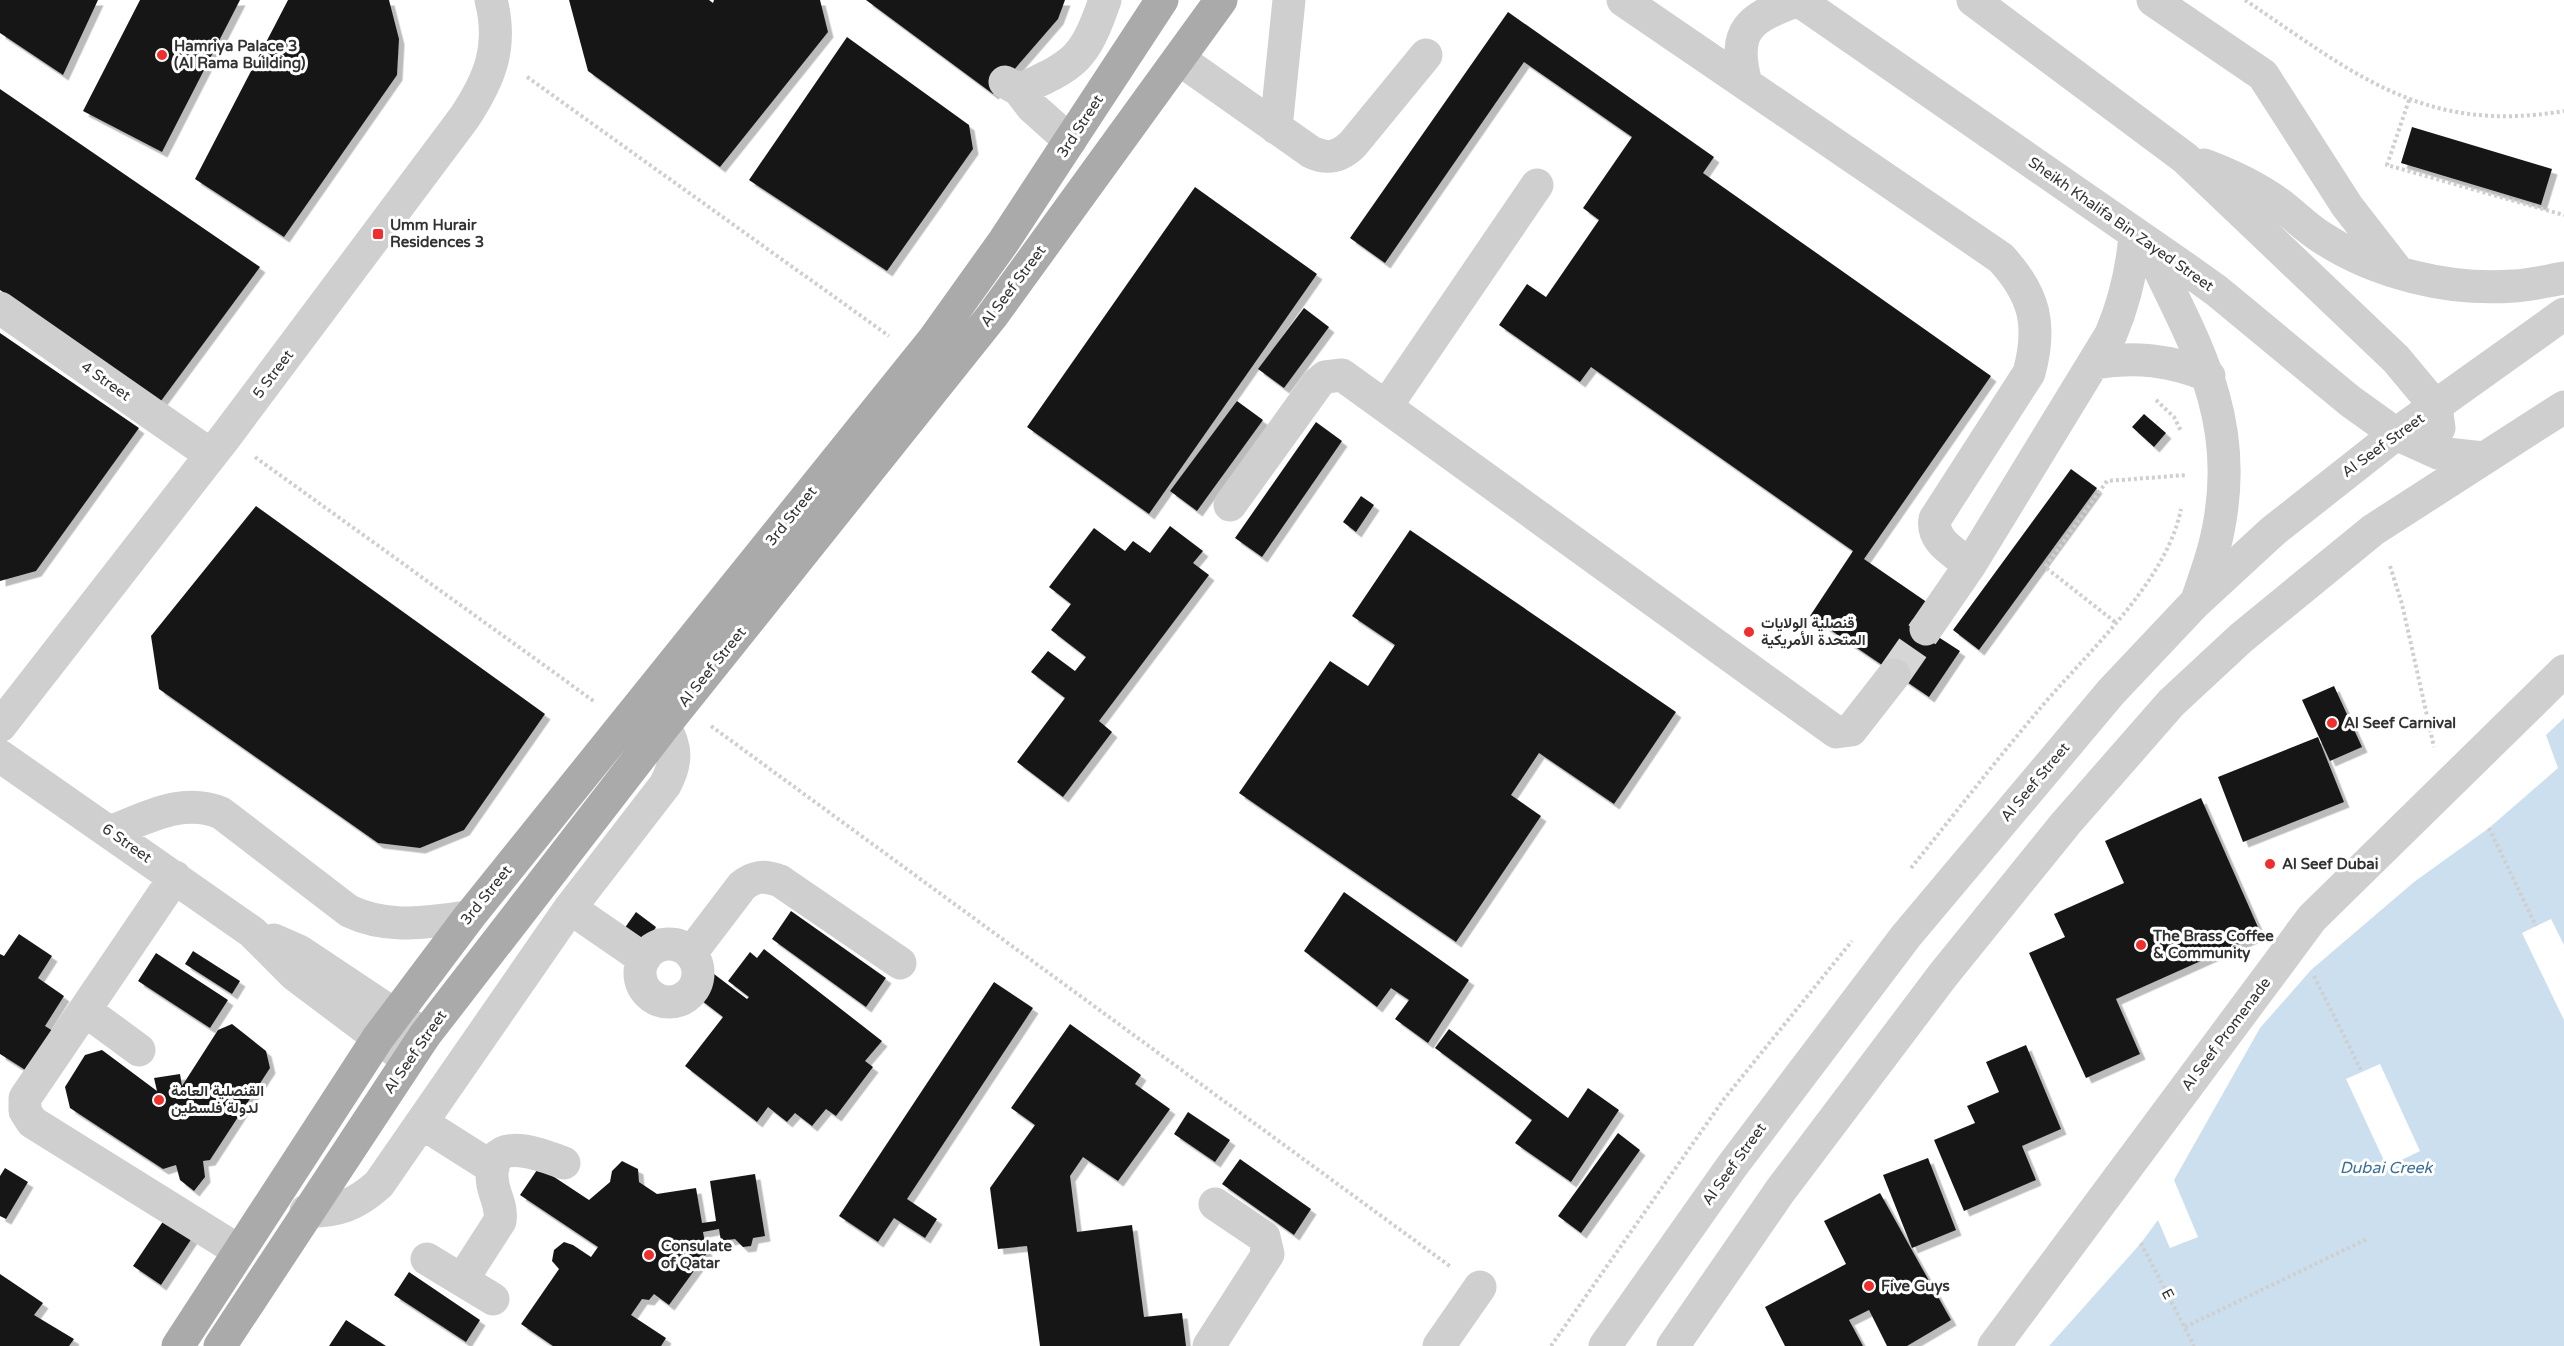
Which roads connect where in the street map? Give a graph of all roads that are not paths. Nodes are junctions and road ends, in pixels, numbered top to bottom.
1 (491, 0) edge
2 (1105, 0) edge
3 (1222, 0) edge
4 (1289, 0) edge
5 (1623, 0) edge
6 (1798, 0) edge
7 (1973, 0) edge
8 (2153, 0) edge
9 (1155, 5) edge
10 (1425, 55) dead end
11 (1179, 60) junction
12 (1746, 83) junction
13 (1276, 128) junction
14 (1070, 141) junction
15 (2185, 158) junction
16 (1537, 185) dead end
17 (2141, 239) junction
18 (2399, 273) junction
19 (2564, 278) edge
20 (0, 308) edge
21 (2564, 314) edge
22 (2094, 363) junction
23 (2209, 376) junction
24 (1387, 405) junction
25 (2436, 407) junction
26 (2564, 407) edge
27 (2396, 434) junction
28 (219, 445) junction
29 (2438, 453) junction
30 (2483, 458) junction
31 (1230, 505) dead end
32 (2410, 506) junction
33 (1970, 565) junction
34 (2196, 602) junction
35 (1926, 629) tunnel mouth
36 (2564, 671) edge
37 (1894, 675) tunnel mouth
38 (673, 715) junction
39 (0, 726) edge
40 (0, 756) edge
41 (110, 832) junction
42 (175, 877) junction
43 (570, 908) junction
44 (468, 917) junction
45 (691, 953) junction
46 (644, 959) junction
47 (900, 963) dead end
48 (86, 1011) junction
49 (387, 1026) junction
50 (417, 1048) junction
51 (139, 1050) dead end
52 (422, 1123) junction
53 (564, 1163) dead end
54 (493, 1168) junction
55 (1215, 1204) dead end
56 (306, 1211) junction
57 (239, 1251) junction
58 (427, 1259) dead end
59 (462, 1280) junction
60 (1480, 1287) road end
61 (493, 1299) dead end
62 (178, 1346) edge
63 (219, 1346) edge
64 (1209, 1346) edge
65 (1439, 1346) edge
66 (1605, 1346) edge
67 (1673, 1346) edge
68 (1994, 1346) edge

1 - 28 street, 5 Street
2 - 14 street
3 - 11 main road, Al Seef Street
4 - 13 street
5 - 12 street
6 - 12 street
6 - 17 street, Sheikh Khalifa Bin Zayed Street
7 - 15 street
8 - 18 street
9 - 14 main road, 3rd Street
10 - 13 street
11 - 13 street
11 - 38 main road, Al Seef Street
12 - 33 street
14 - 44 main road, 3rd Street
15 - 18 street
15 - 25 street
16 - 24 street
17 - 22 street
17 - 23 street
17 - 27 street, Sheikh Khalifa Bin Zayed Street
18 - 19 street
20 - 28 street, 4 Street
21 - 25 street, Al Seef Street
22 - 23 street
22 - 33 street
23 - 34 street
24 - 31 street
24 - 37 street
25 - 27 street, Al Seef Street
25 - 29 street
26 - 30 street
27 - 29 street, Sheikh Khalifa Bin Zayed Street
27 - 34 street, Al Seef Street
28 - 39 street, 5 Street
29 - 30 street, Sheikh Khalifa Bin Zayed Street
29 - 32 street
30 - 32 street
32 - 67 street
33 - 35 street
34 - 66 street, Al Seef Street
36 - 68 street, Al Seef Promenade
38 - 43 street
38 - 50 main road, Al Seef Street
40 - 41 street, 6 Street
41 - 42 street, 6 Street
41 - 44 street
42 - 48 street
42 - 49 street, 6 Street
43 - 46 street
43 - 52 street
44 - 49 main road, 3rd Street
45 - 46 street
45 - 46 street
45 - 47 street
48 - 51 street
48 - 57 street
49 - 50 street, 6 Street
49 - 57 main road
50 - 56 main road, Al Seef Street
52 - 54 street
52 - 56 street
53 - 54 street
54 - 59 street
55 - 64 street
56 - 63 main road, Al Seef Street
57 - 62 main road
58 - 59 street
59 - 61 street
60 - 65 street

